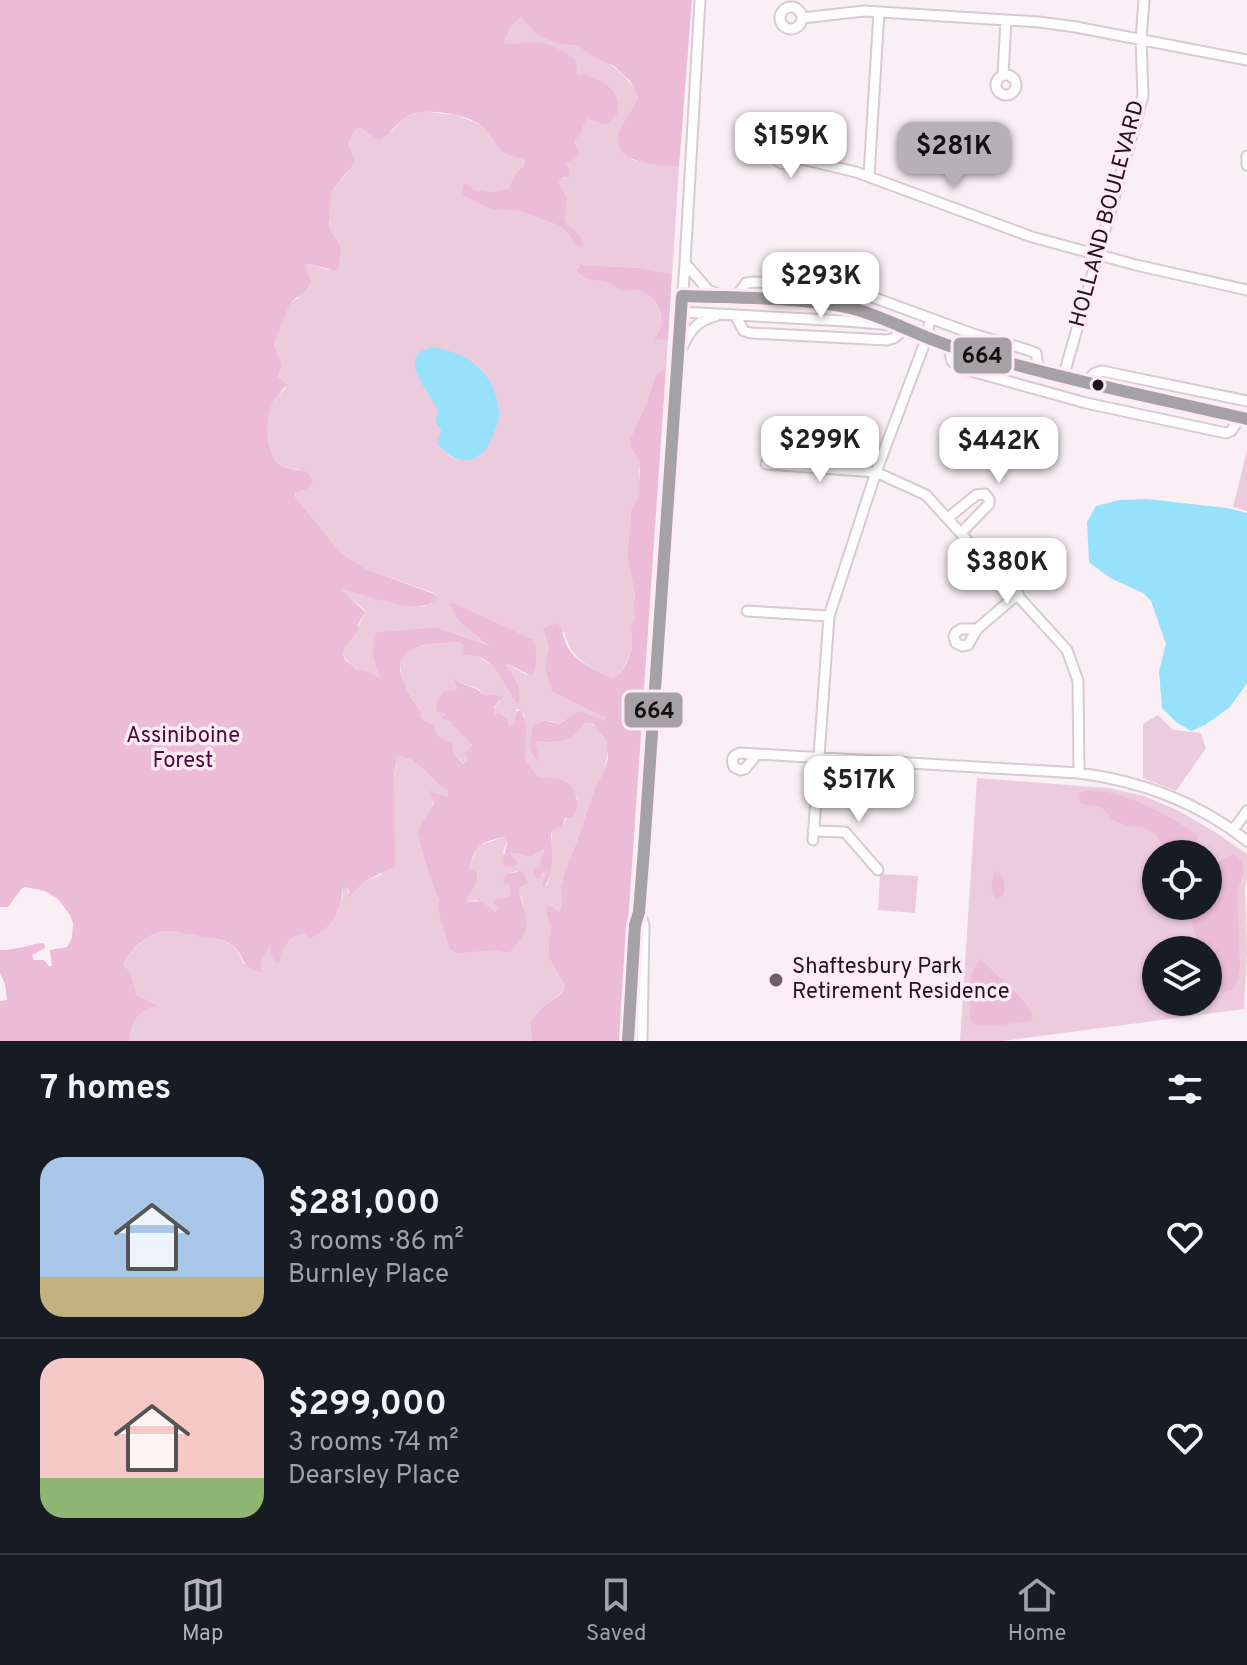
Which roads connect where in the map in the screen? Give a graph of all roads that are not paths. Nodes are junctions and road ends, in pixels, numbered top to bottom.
1 (700, 0) edge
2 (1144, 0) edge
3 (879, 12) junction
4 (802, 18) dead end
5 (1006, 20) junction
6 (1141, 40) junction
7 (1247, 60) edge
8 (1003, 75) dead end
9 (1247, 156) edge
10 (802, 159) dead end
11 (1247, 165) edge
12 (869, 176) junction
13 (1097, 255) junction
14 (685, 263) junction
15 (1247, 290) edge
16 (682, 296) junction
17 (724, 297) junction
18 (736, 297) junction
19 (681, 312) junction
20 (723, 315) junction
21 (735, 315) junction
22 (930, 319) junction
23 (900, 327) junction
24 (927, 337) junction
25 (948, 345) junction
26 (678, 361) junction
27 (1039, 371) junction
28 (1063, 378) junction
29 (1085, 383) junction
30 (1247, 401) edge
31 (1243, 419) edge
32 (766, 464) dead end
33 (876, 472) junction
34 (948, 518) junction
35 (962, 532) junction
36 (1018, 594) junction
37 (747, 611) dead end
38 (829, 616) junction
39 (977, 629) dead end
40 (757, 754) dead end
41 (818, 757) junction
42 (1079, 773) junction
43 (1247, 811) edge
44 (1233, 830) junction
45 (1247, 841) edge
46 (878, 870) dead end
47 (639, 912) junction
48 (628, 1041) edge
49 (642, 1041) edge

1 - 14 street
2 - 6 street, HOLLAND BOULEVARD
3 - 4 street
3 - 5 street
3 - 12 street
5 - 6 street
5 - 8 street
6 - 7 street
6 - 13 street, HOLLAND BOULEVARD
9 - 11 street
10 - 12 street
12 - 13 street
13 - 15 street
13 - 28 street, HOLLAND BOULEVARD
14 - 16 street
14 - 17 street
16 - 17 street
16 - 19 street
17 - 18 street
18 - 22 street
18 - 23 street
19 - 20 street
19 - 26 street
20 - 21 street
20 - 26 street
21 - 23 street
21 - 23 street
22 - 24 street
22 - 27 street
23 - 24 street
24 - 25 street
24 - 33 street
25 - 27 street
25 - 31 street
26 - 47 street
27 - 28 street
28 - 29 street
29 - 30 street
29 - 31 street
32 - 33 street
33 - 34 street
33 - 38 street
34 - 35 street
34 - 35 street
35 - 36 street
36 - 39 street
36 - 42 street
37 - 38 street
38 - 41 street
40 - 41 street
41 - 42 street
41 - 46 street
42 - 44 street
43 - 44 street
44 - 45 street
47 - 48 street
47 - 49 street

